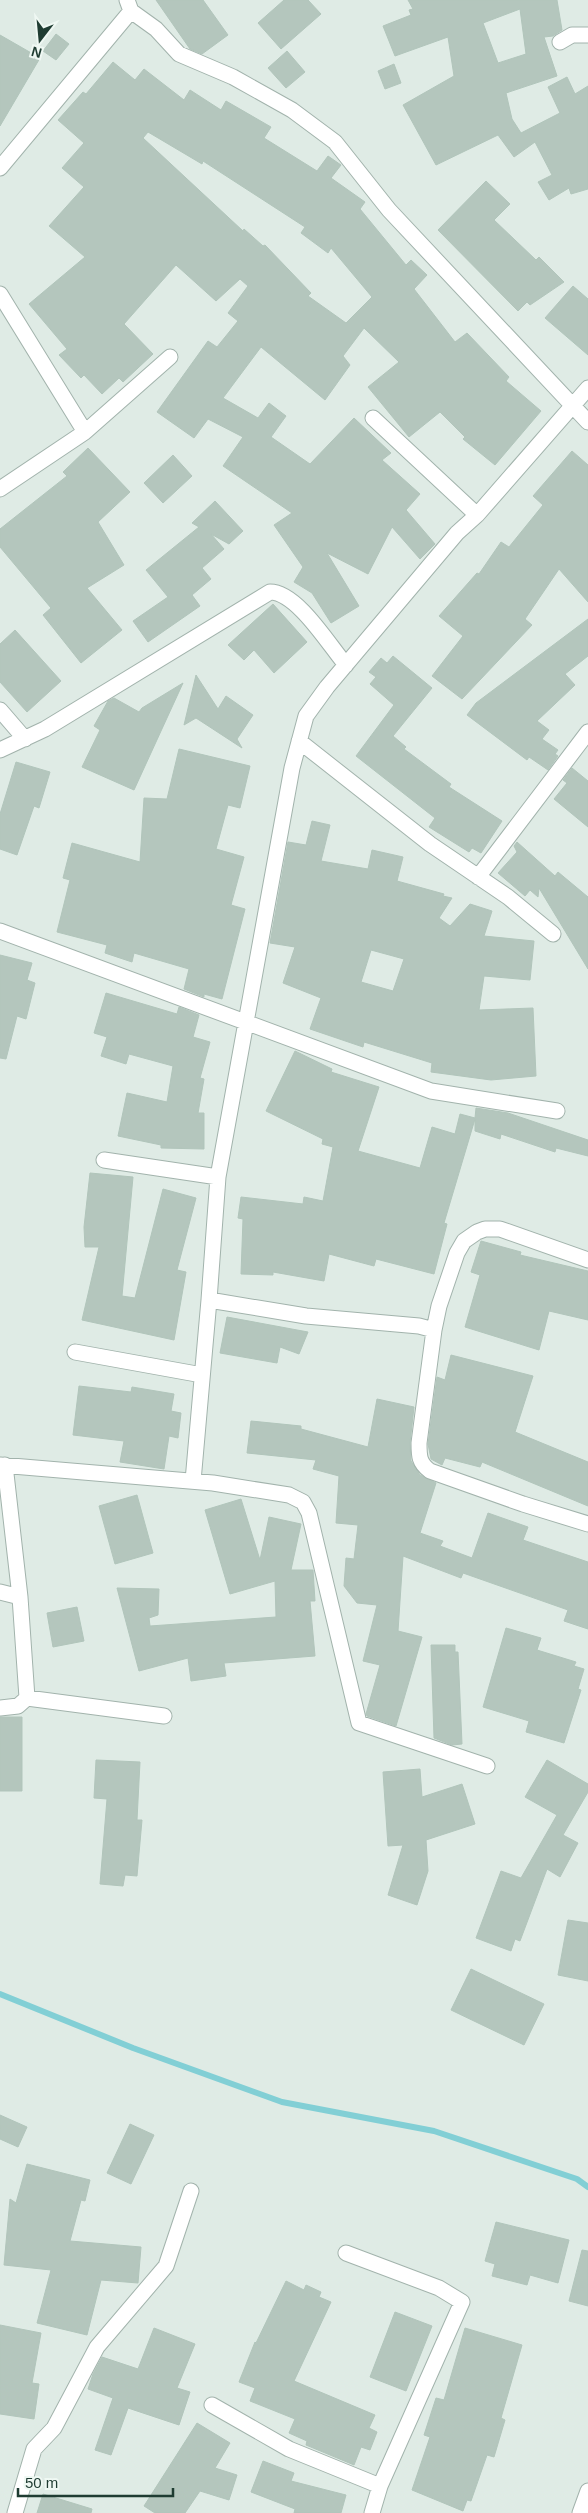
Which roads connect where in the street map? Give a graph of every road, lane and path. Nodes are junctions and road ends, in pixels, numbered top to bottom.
1 (129, 5) edge
2 (588, 35) edge
3 (560, 42) dead end
4 (0, 168) edge
5 (0, 294) edge
6 (170, 357) dead end
7 (588, 388) edge
8 (572, 403) junction
9 (373, 418) dead end
10 (588, 422) edge
11 (85, 432) junction
12 (0, 489) edge
13 (477, 515) junction
14 (346, 665) junction
15 (0, 710) edge
16 (588, 732) edge
17 (25, 739) junction
18 (299, 741) junction
19 (0, 750) edge
20 (478, 877) junction
21 (0, 931) edge
22 (553, 934) dead end
23 (244, 1023) junction
24 (557, 1111) dead end
25 (104, 1160) dead end
26 (218, 1177) junction
27 (588, 1260) edge
28 (209, 1300) junction
29 (434, 1330) junction
30 (75, 1352) dead end
31 (202, 1374) junction
32 (3, 1465) edge
33 (193, 1481) junction
34 (588, 1524) edge
35 (0, 1592) edge
36 (20, 1597) junction
37 (27, 1698) junction
38 (0, 1708) edge
39 (164, 1716) dead end
40 (487, 1766) dead end
41 (191, 2191) dead end
42 (346, 2253) dead end
43 (212, 2405) dead end
44 (380, 2486) junction
45 (588, 2491) edge
46 (15, 2513) edge
47 (372, 2513) edge
48 (580, 2513) edge

1 - 4 street
1 - 8 street
2 - 3 street
5 - 11 street
6 - 11 street
7 - 8 street
8 - 10 street
8 - 13 street
9 - 13 street
11 - 12 street
13 - 14 street
14 - 17 street
14 - 18 street
15 - 17 street
16 - 20 street
17 - 19 street
18 - 20 street
18 - 23 street
20 - 22 street
21 - 23 street
23 - 24 street
23 - 26 street
25 - 26 street
26 - 28 street
27 - 29 street
28 - 29 street
28 - 31 street
29 - 34 street
30 - 31 street
31 - 33 street
32 - 33 street
32 - 36 street
33 - 40 street
35 - 36 street
36 - 37 street
37 - 38 street
37 - 39 street
41 - 46 street
42 - 44 street
43 - 44 street
44 - 47 street
45 - 48 street

